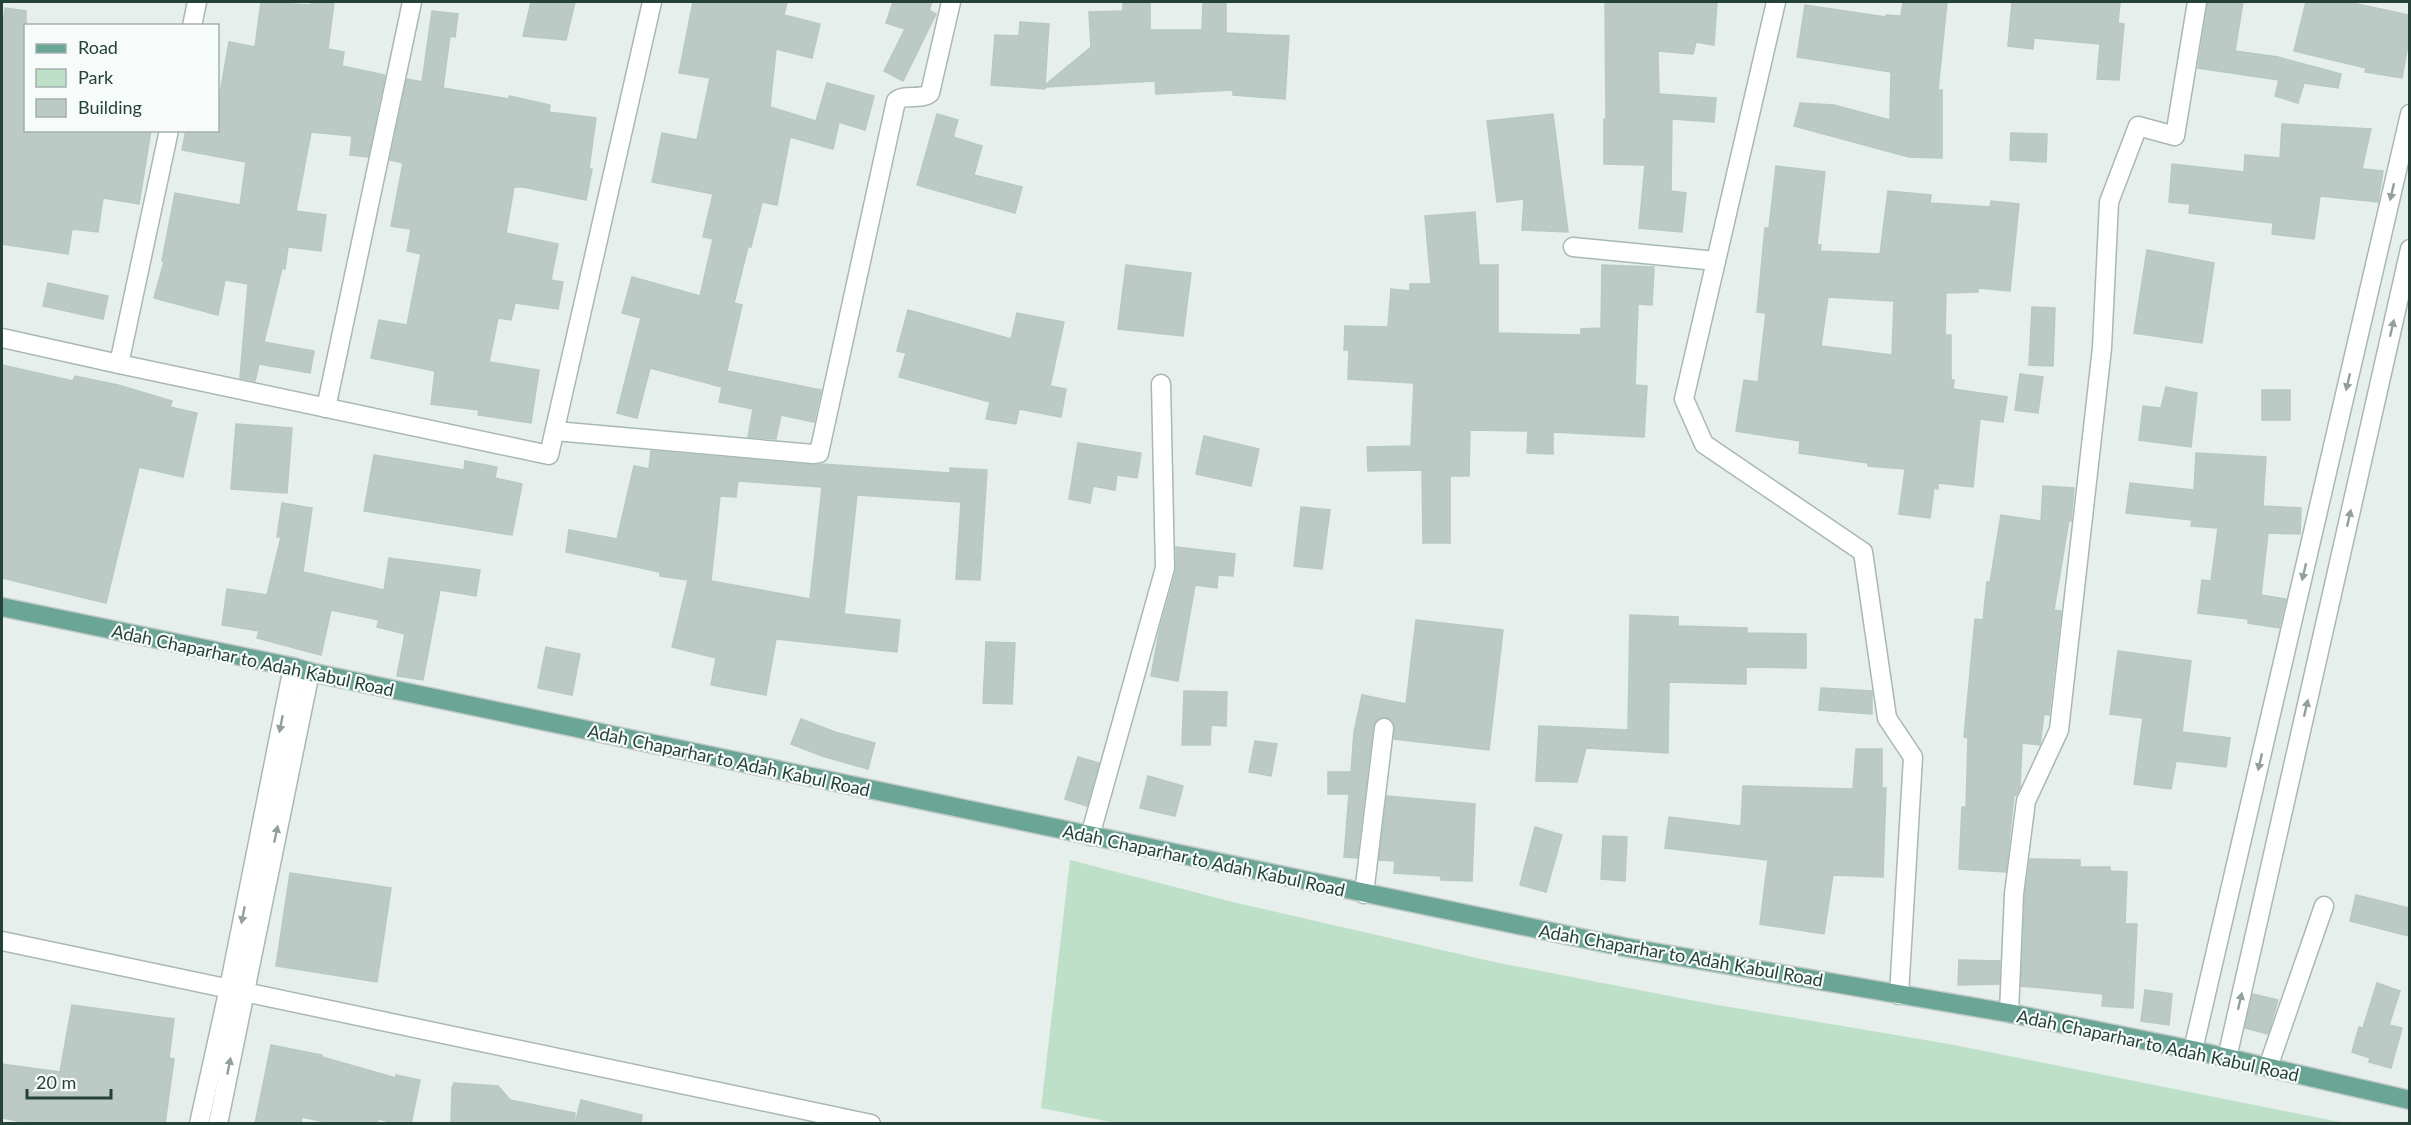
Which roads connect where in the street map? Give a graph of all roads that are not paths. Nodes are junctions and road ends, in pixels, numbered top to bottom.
1 (197, 2) edge
2 (412, 2) edge
3 (652, 2) edge
4 (951, 2) edge
5 (1776, 2) edge
6 (2197, 2) edge
7 (192, 24) edge
8 (2409, 114) edge
9 (170, 132) edge
10 (2405, 157) edge
11 (1573, 247) dead end
12 (2409, 249) edge
13 (1716, 261) junction
14 (2, 338) edge
15 (119, 364) junction
16 (1161, 384) dead end
17 (326, 408) junction
18 (555, 431) junction
19 (2, 608) edge
20 (301, 669) junction
21 (1384, 728) dead end
22 (1090, 836) junction
23 (1364, 894) junction
24 (2324, 906) dead end
25 (2, 940) edge
26 (236, 990) junction
27 (1899, 994) junction
28 (2009, 1013) junction
29 (2193, 1050) junction
30 (2227, 1058) junction
31 (2268, 1067) junction
32 (2409, 1100) edge
33 (199, 1124) edge
34 (218, 1124) edge
35 (872, 1124) edge

1 - 7 street
2 - 17 street
3 - 18 street
4 - 18 street
5 - 13 street
6 - 28 street
8 - 10 street
9 - 15 street
10 -> 29 street
11 - 13 street
30 -> 12 street
13 - 27 street
14 - 15 street
15 - 17 street
16 - 22 street
17 - 18 street
19 - 20 main road, Adah Chaparhar to Adah Kabul Road
20 - 22 main road, Adah Chaparhar to Adah Kabul Road
20 - 26 street
21 - 23 street
22 - 23 main road, Adah Chaparhar to Adah Kabul Road
23 - 27 main road, Adah Chaparhar to Adah Kabul Road
24 - 31 street
25 - 26 street
26 - 33 street
34 -> 26 street
26 - 35 street
27 - 28 main road, Adah Chaparhar to Adah Kabul Road
28 - 29 main road, Adah Chaparhar to Adah Kabul Road
29 - 30 main road, Adah Chaparhar to Adah Kabul Road
30 - 31 main road, Adah Chaparhar to Adah Kabul Road
31 - 32 main road, Adah Chaparhar to Adah Kabul Road

